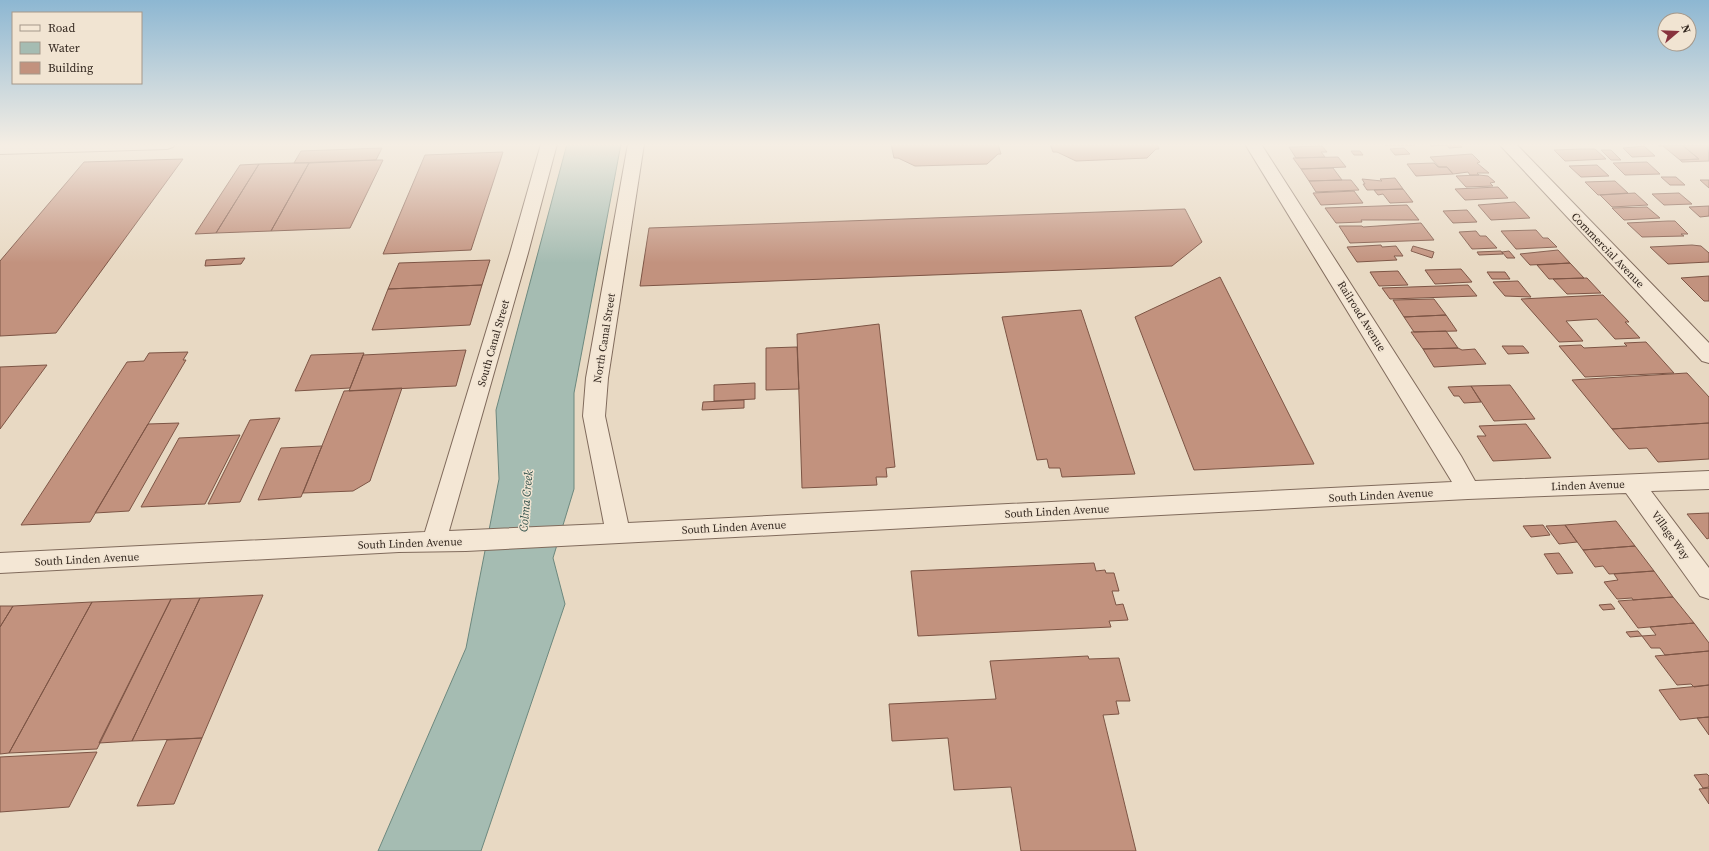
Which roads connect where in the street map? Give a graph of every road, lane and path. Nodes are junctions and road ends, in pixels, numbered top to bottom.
1 (537, 184) edge
2 (629, 184) edge
3 (1278, 184) edge
4 (1545, 184) edge
5 (1709, 356) edge
6 (1709, 480) edge
7 (1632, 483) junction
8 (1468, 490) junction
9 (618, 532) junction
10 (434, 542) junction
11 (0, 563) edge
12 (1709, 588) edge

1 - 10 street, South Canal Street
2 - 9 street, North Canal Street
3 - 8 street, Railroad Avenue
4 - 5 street, Commercial Avenue
6 - 7 street, Linden Avenue
7 - 8 street, Linden Avenue
7 - 12 street, Village Way
8 - 9 street, South Linden Avenue
9 - 10 street, South Linden Avenue
10 - 11 street, South Linden Avenue

